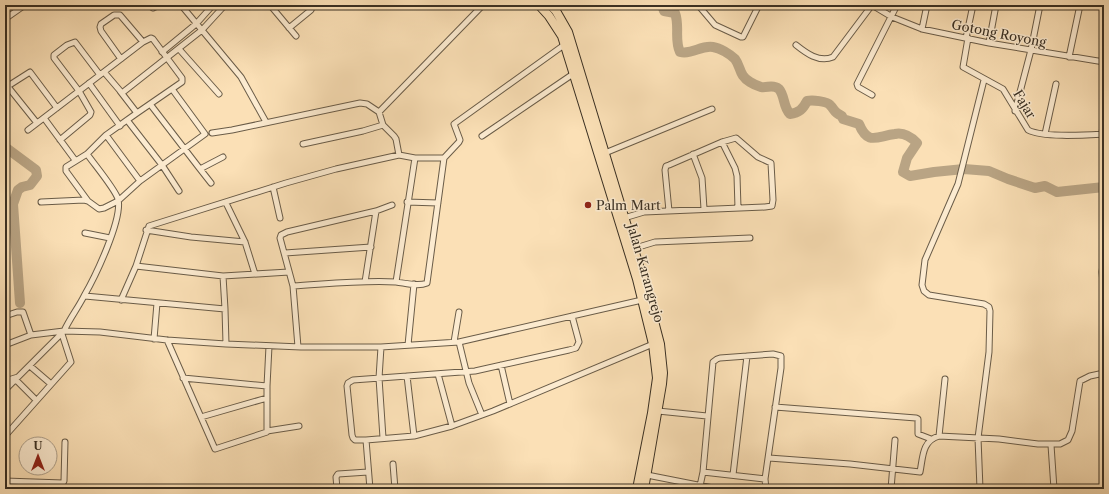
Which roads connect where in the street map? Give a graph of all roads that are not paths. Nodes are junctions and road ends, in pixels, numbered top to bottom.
1 (25, 5) edge
2 (148, 5) edge
3 (158, 5) edge
4 (181, 5) edge
5 (213, 5) edge
6 (225, 5) edge
7 (270, 5) edge
8 (483, 5) edge
9 (539, 5) edge
10 (550, 5) edge
11 (698, 5) edge
12 (759, 5) edge
13 (872, 5) edge
14 (897, 5) edge
15 (927, 5) edge
16 (973, 5) edge
17 (996, 5) edge
18 (1040, 5) edge
19 (1080, 5) edge
20 (311, 10) dead end
21 (892, 17) junction
22 (5, 19) edge
23 (196, 24) junction
24 (289, 28) junction
25 (922, 29) junction
26 (202, 30) junction
27 (296, 36) dead end
28 (967, 38) junction
29 (142, 42) junction
30 (988, 43) junction
31 (564, 45) junction
32 (796, 45) dead end
33 (180, 49) junction
34 (1031, 50) junction
35 (162, 52) junction
36 (1069, 57) junction
37 (167, 58) junction
38 (121, 59) junction
39 (1104, 62) edge
40 (102, 74) junction
41 (573, 74) junction
42 (984, 80) junction
43 (89, 83) junction
44 (1056, 84) dead end
45 (6, 85) edge
46 (119, 89) junction
47 (172, 89) junction
48 (79, 91) junction
49 (219, 94) dead end
50 (872, 95) dead end
51 (150, 104) junction
52 (57, 108) junction
53 (712, 109) dead end
54 (588, 111) junction
55 (1015, 111) junction
56 (379, 112) junction
57 (137, 113) junction
58 (1104, 113) edge
59 (44, 118) junction
60 (127, 120) junction
61 (266, 122) junction
62 (37, 123) junction
63 (383, 125) junction
64 (120, 126) junction
65 (28, 130) dead end
66 (212, 133) dead end
67 (1045, 134) junction
68 (1103, 134) edge
69 (106, 135) junction
70 (482, 136) dead end
71 (60, 140) junction
72 (722, 142) junction
73 (303, 144) dead end
74 (184, 149) junction
75 (605, 153) junction
76 (87, 154) junction
77 (693, 154) junction
78 (399, 156) junction
79 (223, 157) dead end
80 (415, 158) junction
81 (444, 158) junction
82 (75, 160) junction
83 (162, 165) junction
84 (200, 169) junction
85 (140, 181) junction
86 (211, 183) dead end
87 (274, 188) junction
88 (179, 191) dead end
89 (88, 201) junction
90 (118, 201) junction
91 (42, 202) dead end
92 (226, 202) junction
93 (407, 202) junction
94 (438, 204) junction
95 (392, 206) dead end
96 (738, 208) junction
97 (704, 209) junction
98 (376, 211) junction
99 (669, 211) junction
100 (280, 218) dead end
101 (624, 218) junction
102 (146, 230) junction
103 (85, 233) dead end
104 (110, 238) junction
105 (750, 238) dead end
106 (245, 242) junction
107 (371, 247) junction
108 (631, 249) junction
109 (285, 253) junction
110 (1104, 257) edge
111 (136, 266) junction
112 (290, 272) junction
113 (255, 274) junction
114 (223, 276) junction
115 (365, 282) junction
116 (396, 282) junction
117 (414, 284) junction
118 (294, 286) junction
119 (1104, 295) edge
120 (85, 296) junction
121 (121, 300) junction
122 (642, 300) junction
123 (1104, 302) edge
124 (157, 304) junction
125 (226, 309) junction
126 (459, 312) dead end
127 (5, 316) edge
128 (572, 316) junction
129 (1104, 324) edge
130 (63, 332) junction
131 (31, 335) junction
132 (154, 339) junction
133 (167, 340) junction
134 (457, 342) junction
135 (226, 344) junction
136 (653, 344) junction
137 (5, 345) edge
138 (408, 345) junction
139 (269, 346) junction
140 (298, 347) junction
141 (381, 347) junction
142 (747, 356) junction
143 (501, 365) junction
144 (30, 366) junction
145 (466, 372) junction
146 (1104, 373) edge
147 (438, 374) junction
148 (407, 376) junction
149 (183, 378) junction
150 (379, 378) junction
151 (945, 378) dead end
152 (17, 379) junction
153 (5, 380) edge
154 (51, 384) junction
155 (267, 386) junction
156 (5, 390) edge
157 (267, 398) junction
158 (36, 400) junction
159 (510, 404) junction
160 (775, 407) junction
161 (658, 411) junction
162 (482, 415) junction
163 (708, 416) junction
164 (201, 417) junction
165 (299, 426) dead end
166 (452, 426) junction
167 (267, 431) junction
168 (5, 436) edge
169 (414, 436) junction
170 (939, 436) junction
171 (383, 438) junction
172 (978, 438) junction
173 (931, 439) junction
174 (366, 440) junction
175 (895, 440) dead end
176 (65, 442) dead end
177 (1051, 445) junction
178 (769, 458) junction
179 (393, 464) dead end
180 (892, 469) junction
181 (368, 472) junction
182 (703, 472) junction
183 (647, 475) junction
184 (733, 475) junction
185 (765, 479) junction
186 (5, 481) edge
187 (700, 486) junction
188 (337, 489) edge
189 (370, 489) edge
190 (395, 489) edge
191 (638, 489) edge
192 (644, 489) edge
193 (718, 489) edge
194 (766, 489) edge
195 (891, 489) edge
196 (980, 489) edge
197 (1054, 489) edge

1 - 22 street
2 - 3 street
4 - 23 street
5 - 23 street
6 - 26 street
7 - 24 street
8 - 56 street
9 - 31 main road, Jalan Karangrejo
10 - 54 main road, Jalan Karangrejo
11 - 12 street
13 - 21 street, Gotong Royong
13 - 32 street
14 - 21 street
15 - 25 street
16 - 28 street
17 - 30 street
18 - 34 street
19 - 36 street
20 - 24 street
21 - 25 street, Gotong Royong
21 - 50 street
23 - 26 street
23 - 35 street
24 - 27 street
25 - 28 street, Gotong Royong
26 - 33 street
26 - 61 street
28 - 30 street, Gotong Royong
28 - 42 street, Fajar
29 - 35 street
29 - 38 street
29 - 38 street
30 - 34 street, Gotong Royong
31 - 41 main road, Jalan Karangrejo
31 - 81 street
33 - 37 street
33 - 49 street
34 - 36 street, Gotong Royong
34 - 55 street
35 - 37 street
36 - 39 street, Gotong Royong
37 - 46 street
37 - 47 street
38 - 40 street
40 - 43 street
40 - 46 street
40 - 48 street
41 - 54 main road, Jalan Karangrejo
41 - 70 street
42 - 55 street, Fajar
42 - 172 street
43 - 48 street
43 - 64 street
44 - 67 street
45 - 52 street
45 - 62 street
46 - 57 street
47 - 51 street
47 - 74 street
48 - 52 street
48 - 71 street
51 - 57 street
51 - 74 street
52 - 59 street
53 - 75 street
54 - 75 main road, Jalan Karangrejo
54 - 108 main road, Jalan Karangrejo
55 - 67 street, Fajar
56 - 61 street
56 - 63 street
57 - 60 street
58 - 68 street
59 - 62 street
59 - 71 street
60 - 64 street
60 - 83 street
61 - 66 street
62 - 65 street
63 - 73 street
63 - 78 street
64 - 69 street
67 - 68 street, Fajar
69 - 76 street
69 - 85 street
71 - 82 street
72 - 77 street
72 - 96 street
72 - 96 street
74 - 83 street
74 - 84 street
75 - 101 main road, Jalan Karangrejo
76 - 82 street
76 - 90 street
77 - 97 street
77 - 99 street
78 - 80 street
78 - 87 street
79 - 84 street
80 - 81 street
80 - 93 street
81 - 94 street
82 - 89 street
83 - 85 street
83 - 88 street
84 - 86 street
85 - 90 street
87 - 92 street
87 - 100 street
89 - 90 street
89 - 91 street
90 - 104 street
92 - 102 street
92 - 106 street
93 - 94 street
93 - 116 street
94 - 117 street
95 - 98 street
96 - 97 street
97 - 99 street
98 - 107 street
98 - 109 street
99 - 101 street
101 - 108 main road, Jalan Karangrejo
102 - 106 street
102 - 111 street
103 - 104 street
104 - 120 street
105 - 108 street
106 - 113 street
107 - 109 street
107 - 115 street
108 - 122 main road, Jalan Karangrejo
108 - 161 main road, Jalan Karangrejo
109 - 112 street
110 - 119 street
111 - 114 street
111 - 121 street
112 - 113 street
112 - 118 street
113 - 114 street
114 - 125 street
115 - 116 street
115 - 118 street
116 - 117 street
117 - 138 street
118 - 140 street
120 - 121 street
120 - 130 street
121 - 124 street
122 - 128 street
122 - 136 main road, Jalan Karangrejo
123 - 129 street
124 - 125 street
124 - 132 street
125 - 135 street
126 - 134 street
127 - 131 street
128 - 134 street
128 - 143 street
130 - 131 street
130 - 132 street
130 - 144 street
130 - 154 street
131 - 137 street
132 - 133 street
133 - 135 street
133 - 149 street
134 - 138 street
134 - 145 street
135 - 139 street
136 - 159 street
136 - 191 main road, Jalan Karangrejo
138 - 141 street
139 - 140 street
139 - 155 street
140 - 141 street
141 - 150 street
142 - 160 street
142 - 163 street
142 - 184 street
143 - 145 street
143 - 159 street
144 - 152 street
144 - 154 street
145 - 147 street
145 - 162 street
146 - 177 street
147 - 148 street
147 - 166 street
148 - 150 street
148 - 169 street
149 - 155 street
149 - 164 street
150 - 171 street
150 - 174 street
151 - 170 street
152 - 153 street
152 - 156 street
152 - 158 street
154 - 158 street
155 - 157 street
157 - 164 street
157 - 167 street
158 - 168 street
159 - 162 street
160 - 173 street
160 - 178 street
161 - 163 street
161 - 183 main road, Jalan Karangrejo
162 - 166 street
163 - 182 street
164 - 167 street
165 - 167 street
166 - 169 street
169 - 171 street
170 - 172 street
170 - 173 street
171 - 174 street
172 - 177 street
172 - 196 street
173 - 180 street
174 - 181 street
175 - 180 street
176 - 186 street
177 - 197 street
178 - 180 street
178 - 185 street
179 - 190 street
180 - 195 street
181 - 188 street
181 - 189 street
182 - 184 street
182 - 187 street
183 - 187 street
183 - 192 main road, Jalan Karangrejo
184 - 185 street
185 - 194 street
187 - 193 street

